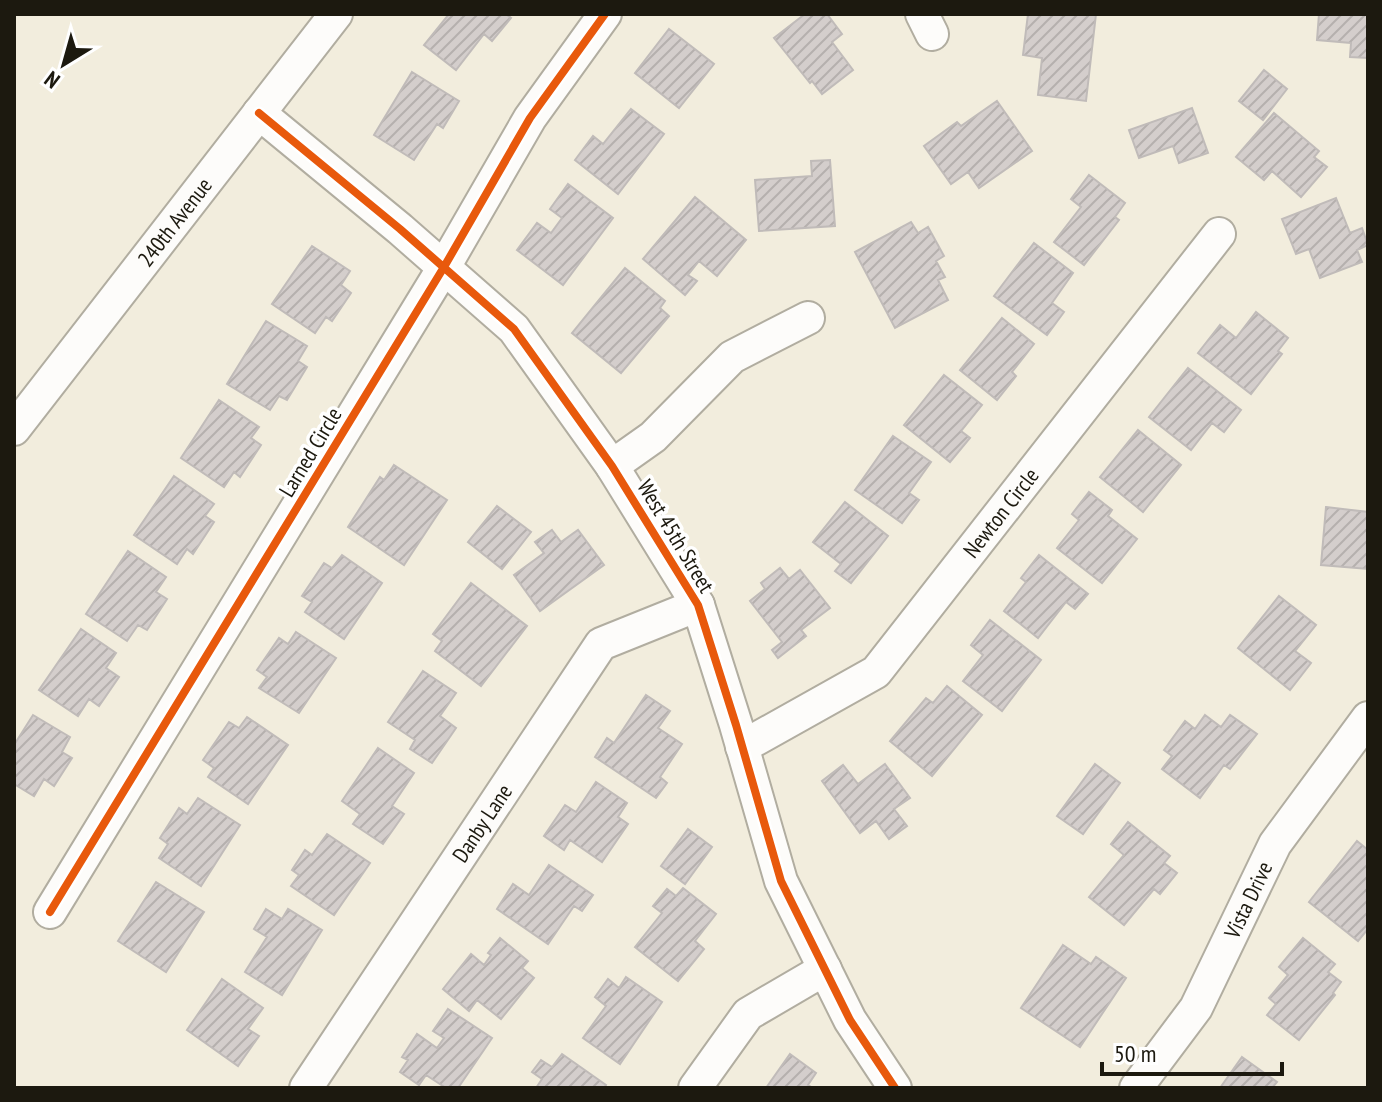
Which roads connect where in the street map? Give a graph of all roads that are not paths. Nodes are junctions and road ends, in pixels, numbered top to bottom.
1 (336, 14) edge
2 (605, 14) edge
3 (259, 113) junction
4 (1219, 234) dead end
5 (444, 267) junction
6 (808, 318) dead end
7 (14, 429) edge
8 (612, 466) junction
9 (698, 605) junction
10 (1368, 718) edge
11 (742, 747) junction
12 (50, 912) dead end
13 (825, 969) junction
14 (306, 1088) edge
15 (695, 1088) edge
16 (895, 1088) edge
17 (1136, 1088) edge

1 - 3 street, 240th Avenue
2 - 5 street, Larned Circle
3 - 5 street, West 45th Street
3 - 7 street, 240th Avenue
4 - 11 street, Newton Circle
5 - 8 street, West 45th Street
5 - 12 street, Larned Circle
6 - 8 street
8 - 9 street, West 45th Street
9 - 11 street, West 45th Street
9 - 14 street, Danby Lane
10 - 17 street, Vista Drive
11 - 13 street, West 45th Street
13 - 15 street
13 - 16 street, West 45th Street

